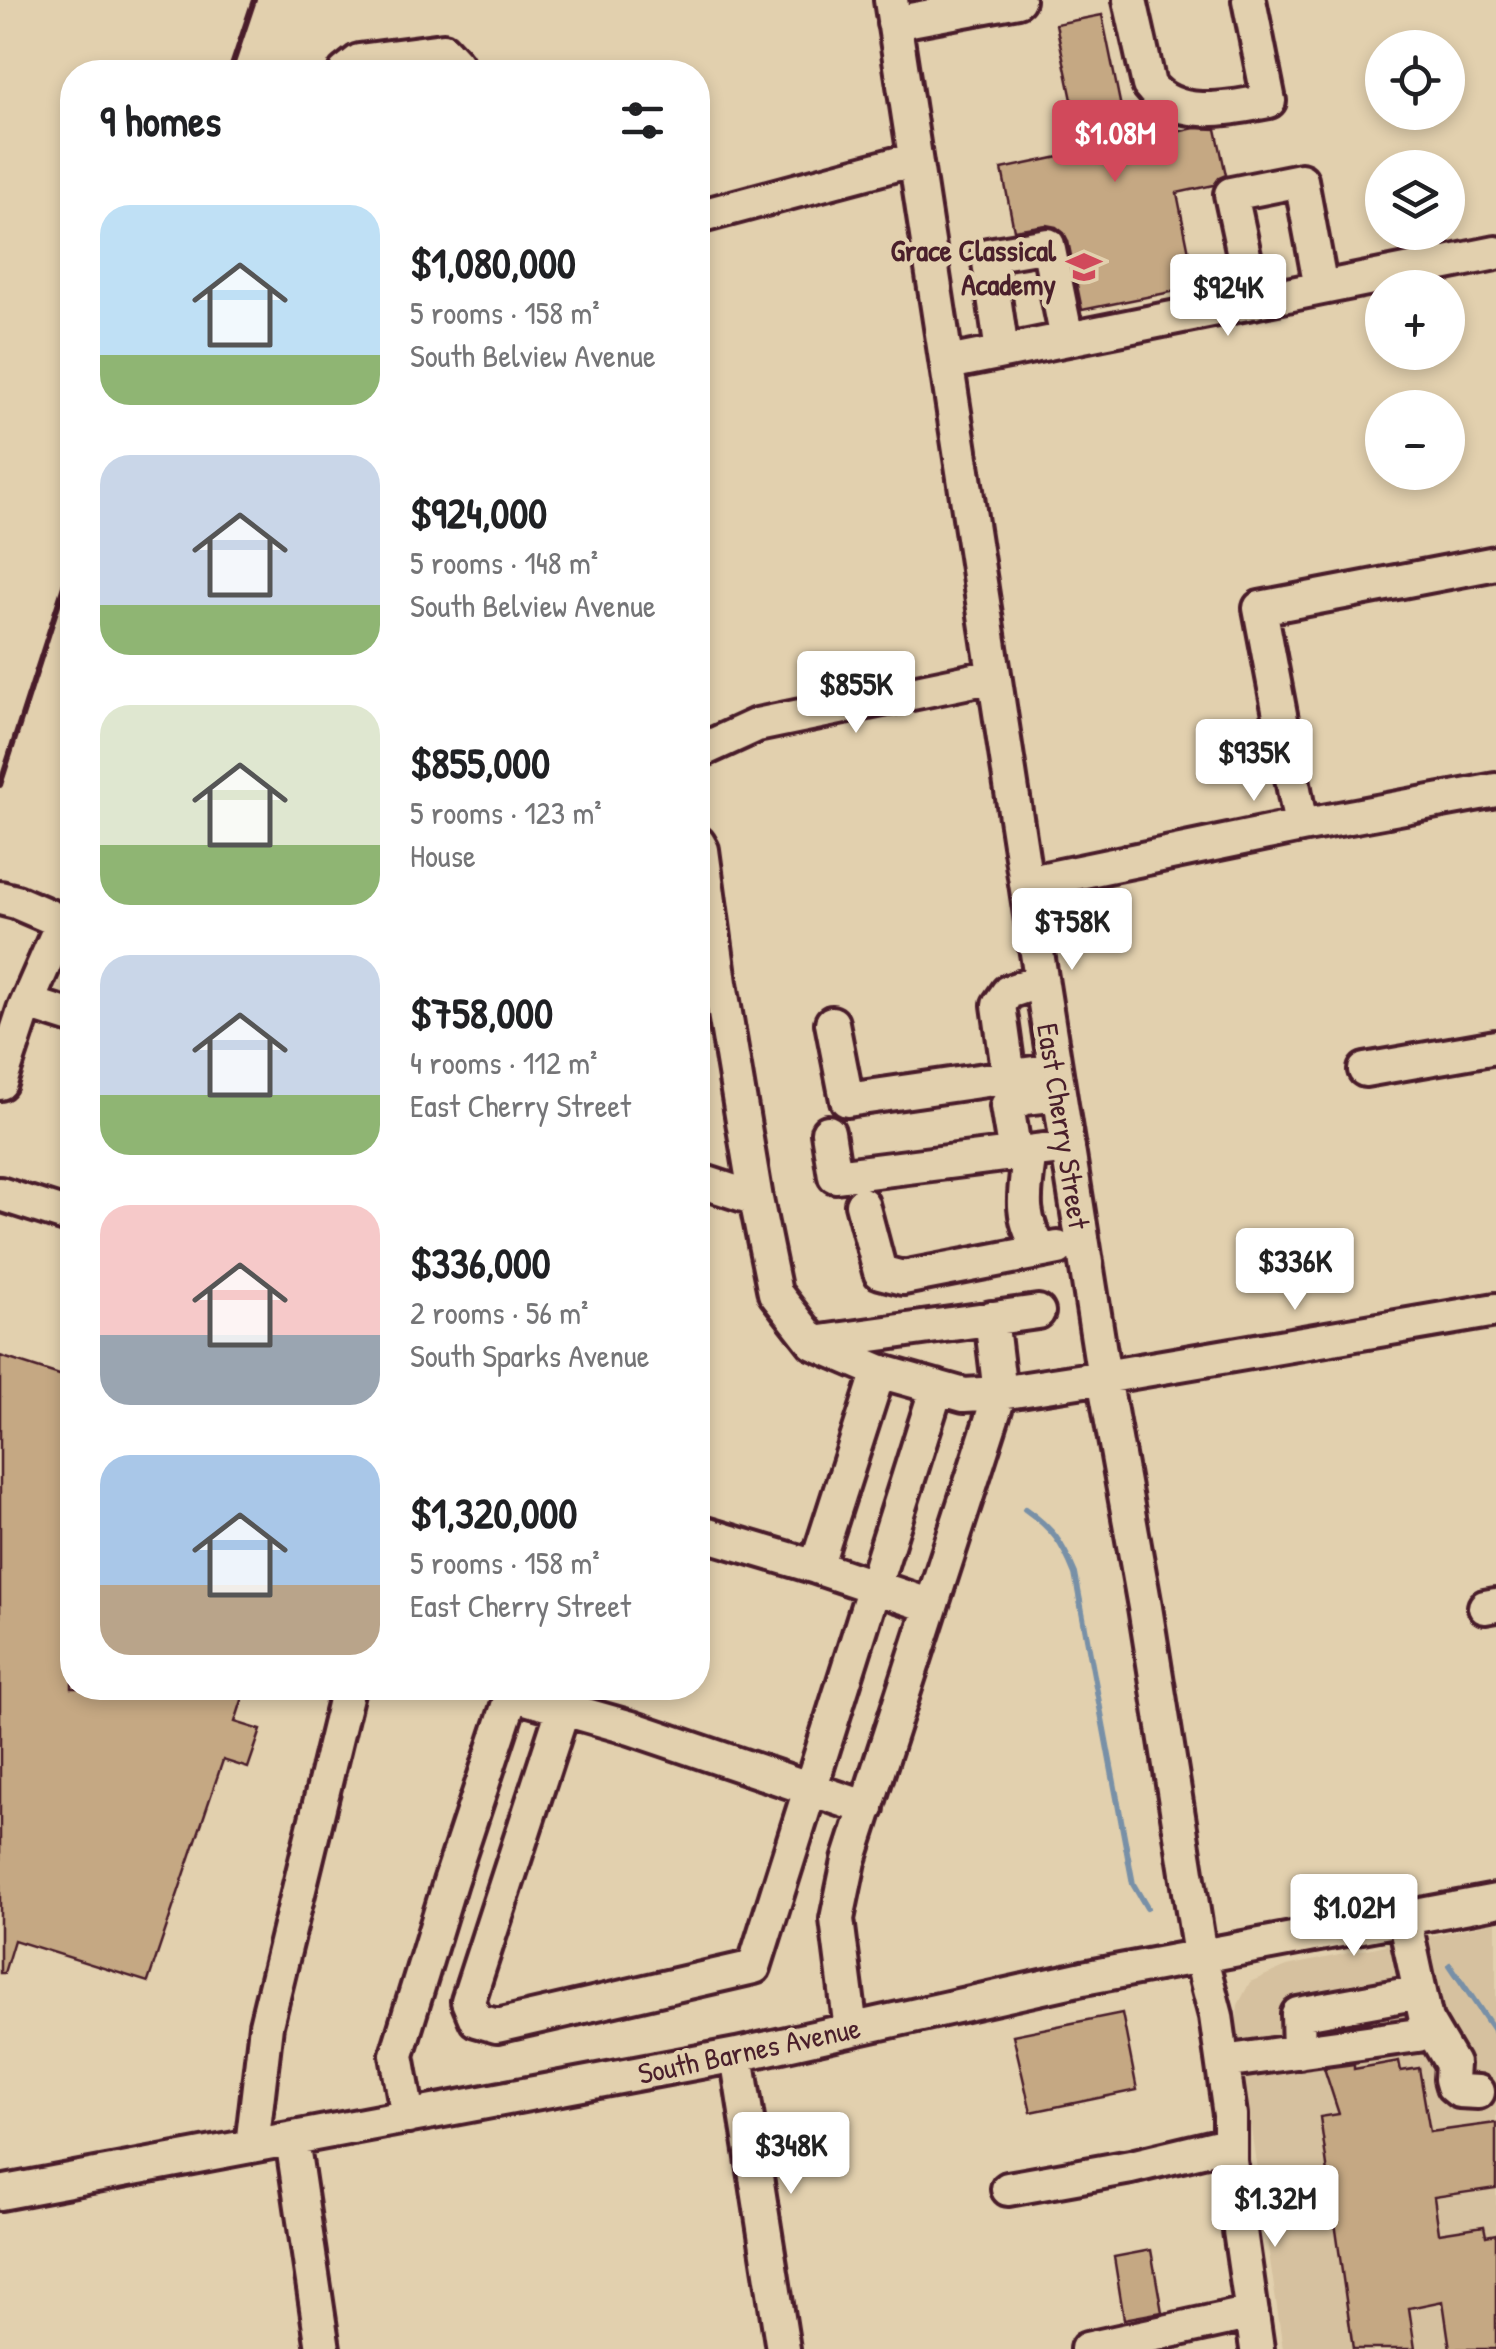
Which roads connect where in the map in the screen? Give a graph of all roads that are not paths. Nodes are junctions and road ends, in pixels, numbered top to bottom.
1 (1018, 0) edge
2 (1130, 0) edge
3 (1248, 0) edge
4 (892, 11) edge
5 (367, 60) edge
6 (452, 60) edge
7 (915, 160) junction
8 (710, 214) edge
9 (1496, 253) edge
10 (1319, 278) junction
11 (1254, 302) junction
12 (1067, 339) junction
13 (1002, 352) junction
14 (948, 363) junction
15 (1496, 563) edge
16 (994, 676) junction
17 (710, 747) edge
18 (1496, 790) edge
19 (1301, 826) junction
20 (1026, 883) junction
21 (0, 898) edge
22 (710, 919) edge
23 (60, 921) edge
24 (60, 940) edge
25 (1041, 981) junction
26 (28, 1003) junction
27 (60, 1013) edge
28 (832, 1024) dead end
29 (1496, 1047) edge
30 (1365, 1070) dead end
31 (1009, 1078) junction
32 (0, 1082) edge
33 (1058, 1082) junction
34 (828, 1132) dead end
35 (1068, 1148) junction
36 (1023, 1153) junction
37 (710, 1184) edge
38 (0, 1194) edge
39 (756, 1199) junction
40 (862, 1204) dead end
41 (60, 1213) edge
42 (1083, 1243) junction
43 (1043, 1251) junction
44 (1496, 1310) edge
45 (1038, 1312) dead end
46 (991, 1318) junction
47 (814, 1344) junction
48 (879, 1371) junction
49 (1104, 1377) junction
50 (937, 1387) junction
51 (1000, 1392) junction
52 (710, 1536) edge
53 (816, 1567) junction
54 (872, 1586) junction
55 (931, 1606) junction
56 (345, 1700) edge
57 (511, 1700) edge
58 (566, 1700) edge
59 (572, 1700) edge
60 (810, 1788) junction
61 (866, 1808) junction
62 (1496, 1901) edge
63 (1404, 1918) junction
64 (1200, 1955) junction
65 (1423, 2006) junction
66 (851, 2030) junction
67 (737, 2054) junction
68 (1223, 2062) junction
69 (1478, 2092) dead end
70 (408, 2117) junction
71 (292, 2139) junction
72 (252, 2146) junction
73 (1227, 2153) junction
74 (1008, 2190) dead end
75 (0, 2192) edge
76 (1252, 2314) junction
77 (323, 2349) edge
78 (783, 2349) edge
79 (1087, 2349) edge
80 (1257, 2349) edge

1 - 4 street
2 - 3 street
4 - 7 street, East Cherry Street
5 - 6 street
7 - 8 street
7 - 14 street, East Cherry Street
9 - 10 street
10 - 11 street
10 - 11 street
11 - 12 street
12 - 13 street
12 - 13 street
13 - 14 street
14 - 16 street, East Cherry Street
15 - 19 street
16 - 17 street
16 - 20 street, East Cherry Street
18 - 19 street
19 - 20 street
20 - 25 street, East Cherry Street
21 - 23 street
22 - 39 street
24 - 26 street
25 - 31 street
25 - 33 street, East Cherry Street
26 - 27 street
26 - 32 street
28 - 31 street
29 - 30 street
31 - 33 street
33 - 35 street, East Cherry Street
33 - 36 street
34 - 36 street
35 - 36 street
35 - 42 street, East Cherry Street
36 - 43 street
37 - 39 street
38 - 41 street
39 - 47 street
40 - 43 street
42 - 43 street
42 - 49 street, East Cherry Street
44 - 49 street
45 - 46 street
46 - 47 street
46 - 51 street
47 - 48 street
48 - 50 street
48 - 53 street
49 - 51 street
49 - 64 street, East Cherry Street
50 - 51 street
50 - 54 street
51 - 55 street
52 - 53 street
53 - 54 street
54 - 55 street
54 - 60 street
55 - 61 street
56 - 72 street
57 - 70 street
58 - 60 street
59 - 60 street
60 - 61 street
61 - 66 street
62 - 63 street, South Barnes Avenue
63 - 64 street, South Barnes Avenue
63 - 65 street
64 - 66 street, South Barnes Avenue
64 - 68 street, East Cherry Street
64 - 73 street, East Cherry Street
65 - 68 street
65 - 69 street
66 - 67 street, South Barnes Avenue
67 - 70 street, South Barnes Avenue
67 - 78 street
68 - 73 street, East Cherry Street
70 - 71 street, South Barnes Avenue
71 - 72 street, South Barnes Avenue
71 - 77 street
72 - 75 street, South Barnes Avenue
73 - 74 street
73 - 76 street, East Cherry Street
76 - 79 street
76 - 80 street, East Cherry Street

